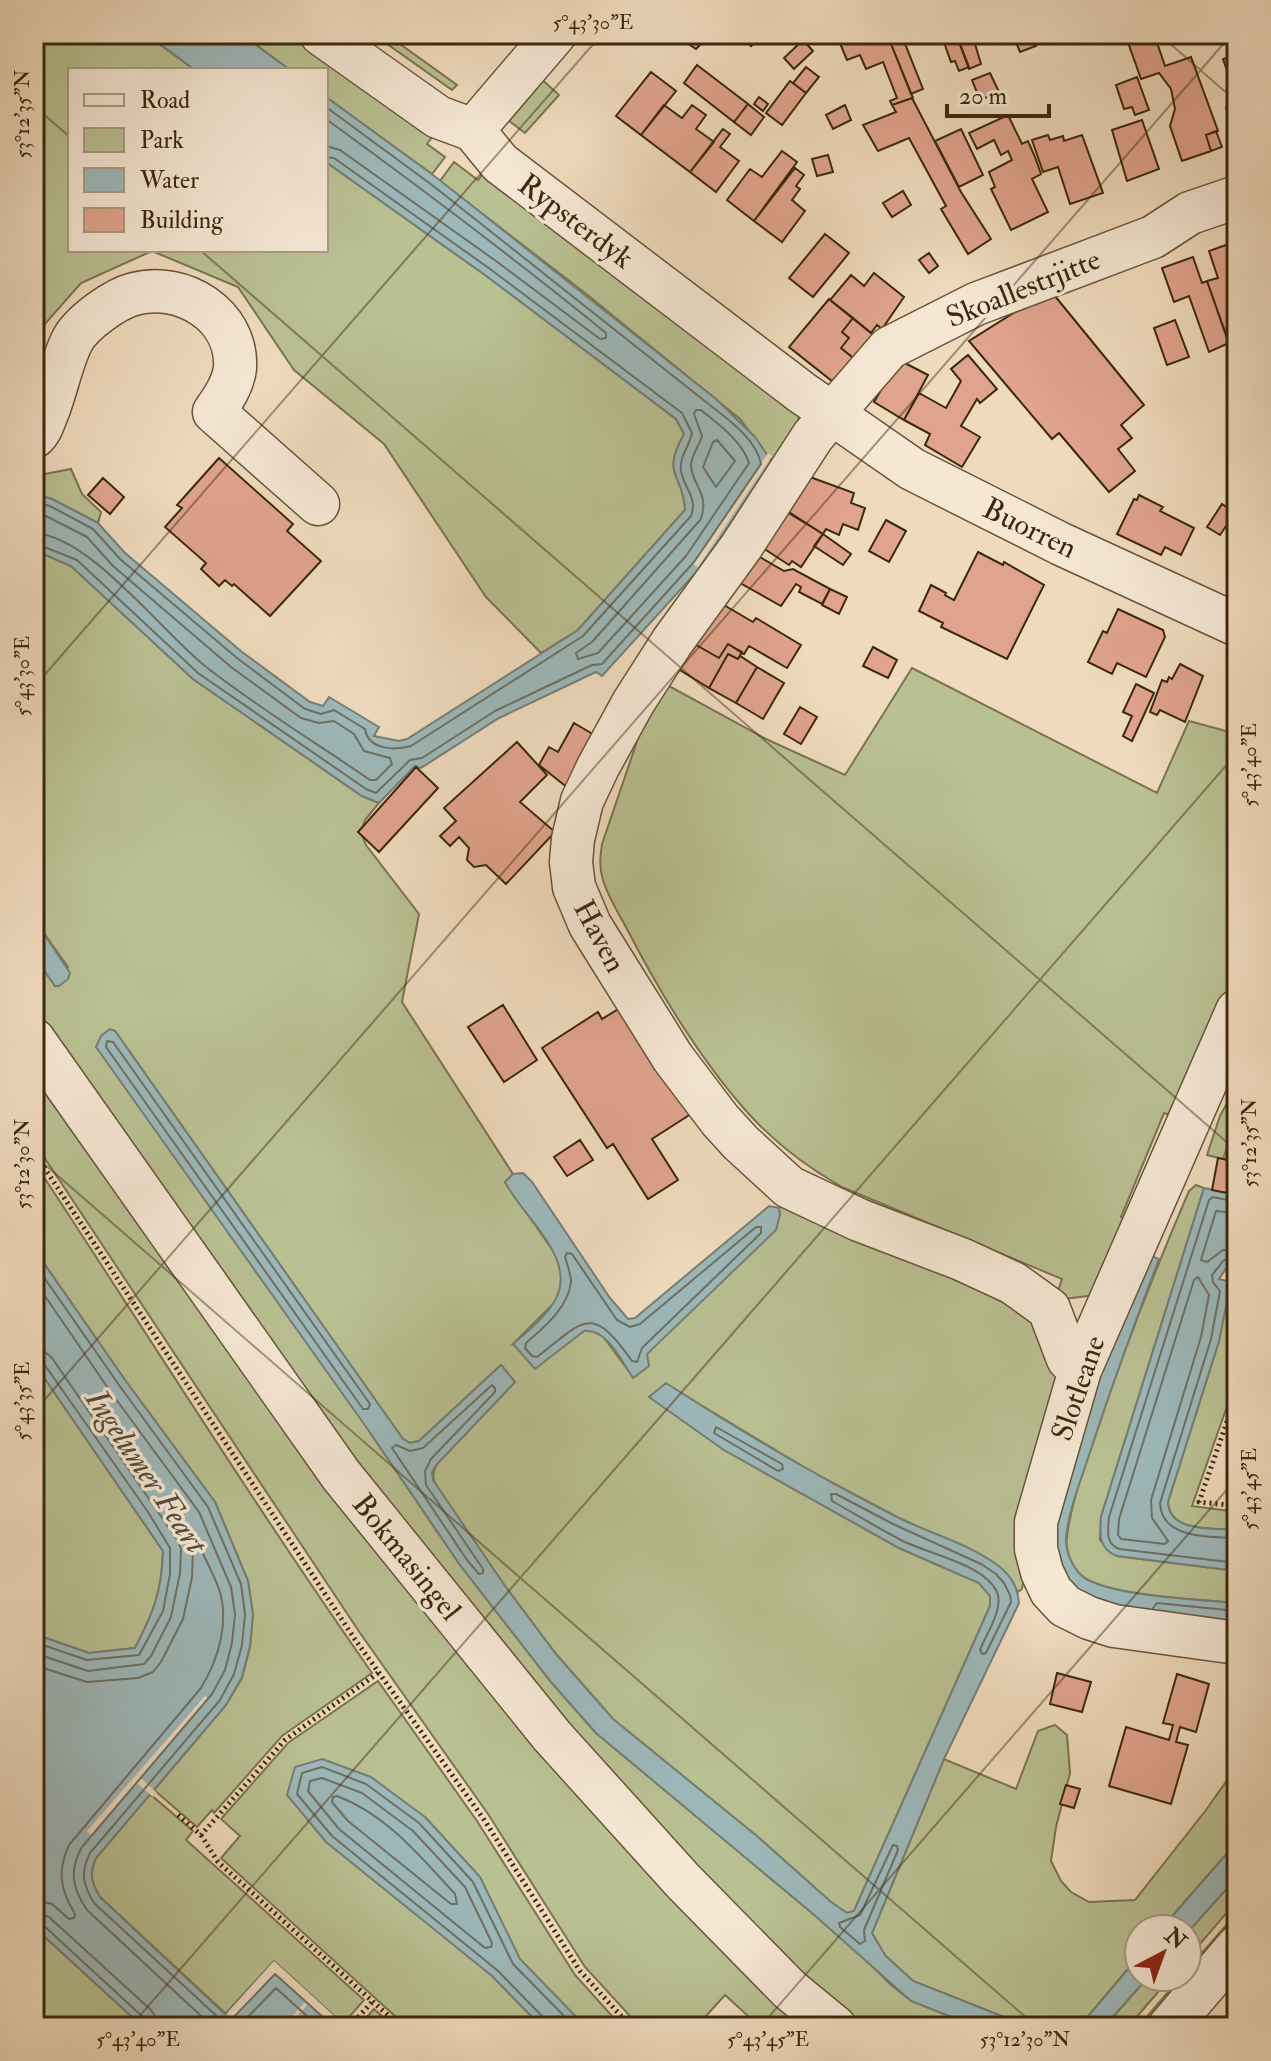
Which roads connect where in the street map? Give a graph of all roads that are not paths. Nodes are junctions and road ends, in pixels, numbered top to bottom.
1 (321, 34) edge
2 (555, 34) edge
3 (473, 130) junction
4 (1237, 197) edge
5 (832, 413) junction
6 (34, 437) edge
7 (318, 504) dead end
8 (1237, 625) edge
9 (1237, 1011) edge
10 (34, 1040) edge
11 (1107, 1306) junction
12 (1049, 1309) junction
13 (1080, 1370) junction
14 (1237, 1643) edge
15 (1237, 1947) edge
16 (835, 2027) edge
17 (1169, 2027) edge

1 - 3 street, Rypsterdyk
2 - 3 street
3 - 5 street, Rypsterdyk
4 - 5 street, Skoallestrjitte
5 - 8 street, Buorren
5 - 12 street, Haven
6 - 7 street
9 - 11 street, Slotleane
10 - 16 street, Bokmasingel
11 - 12 street
11 - 13 street, Slotleane
12 - 13 street
13 - 14 street, Slotleane
15 - 17 street

